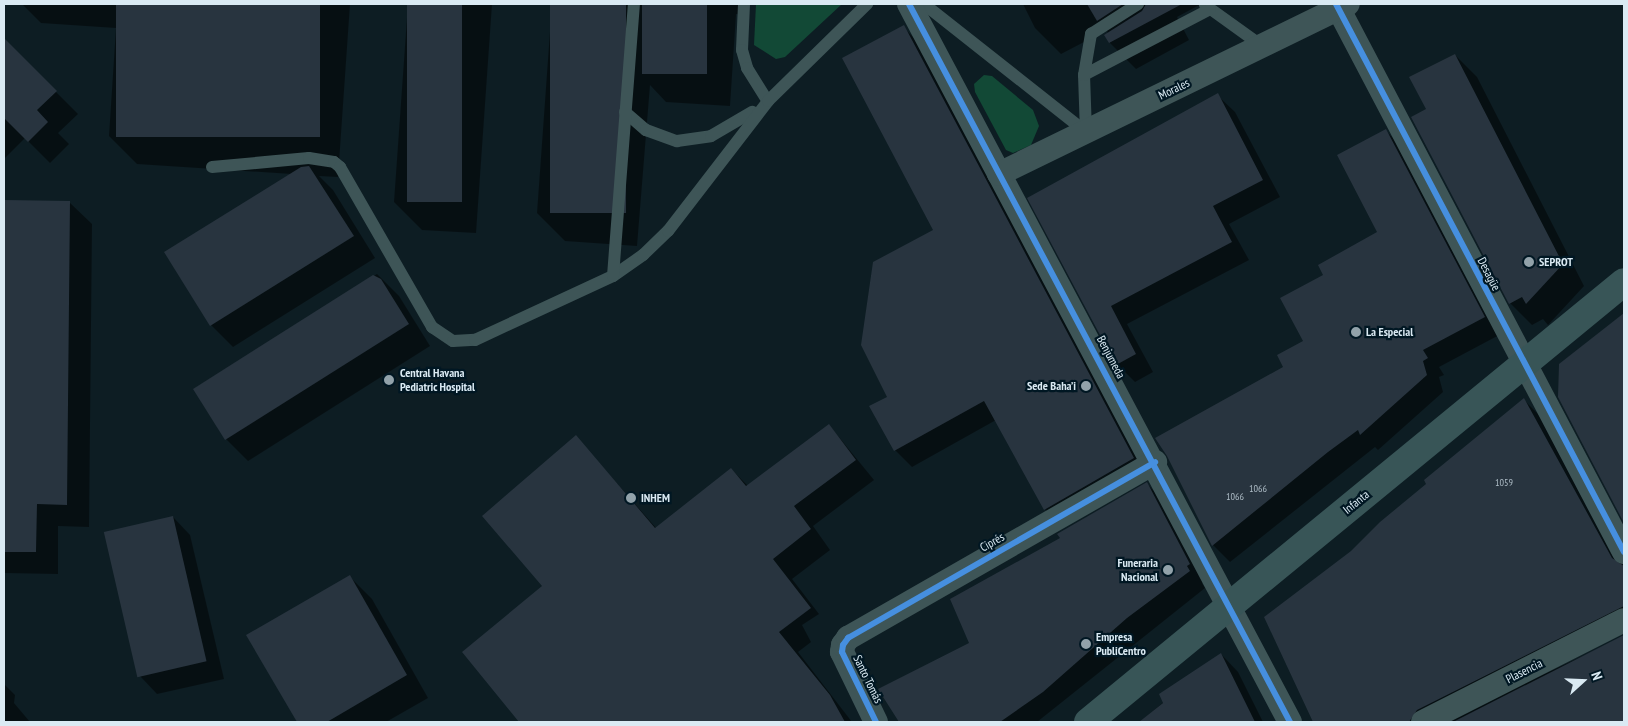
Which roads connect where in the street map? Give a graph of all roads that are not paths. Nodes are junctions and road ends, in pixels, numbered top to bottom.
1 (634, 4) edge
2 (744, 4) edge
3 (867, 4) edge
4 (910, 4) edge
5 (924, 4) edge
6 (1138, 4) edge
7 (1341, 5) edge
8 (1206, 6) edge
9 (1262, 46) junction
10 (1084, 75) junction
11 (768, 101) junction
12 (625, 112) junction
13 (1086, 132) junction
14 (212, 167) dead end
15 (999, 174) junction
16 (613, 276) junction
17 (1624, 282) edge
18 (1524, 366) junction
19 (1155, 462) junction
20 (1624, 552) edge
21 (1229, 604) junction
22 (1624, 620) edge
23 (843, 645) joint
24 (876, 722) edge
25 (1088, 722) edge
26 (1290, 722) edge
27 (1423, 722) edge

1 - 12 lane
2 - 11 lane
3 - 11 lane
4 - 15 street, Benjumeda
5 - 13 lane
6 - 10 lane
7 - 9 street, Morales
7 - 18 street, Desagüe
8 - 9 lane
8 - 10 lane
9 - 13 street, Morales
10 - 13 lane
11 - 12 lane
11 - 16 lane
12 - 16 lane
13 - 15 street, Morales
14 - 16 lane
15 - 19 street, Benjumeda
17 - 18 main road, Infanta
18 - 20 street, Desagüe
18 - 21 main road, Infanta
19 - 21 street, Benjumeda
19 - 23 street, Ciprés
21 - 25 main road, Infanta
21 - 26 street, Benjumeda
22 - 27 street, Plasencia
23 - 24 street, Santo Tomás

